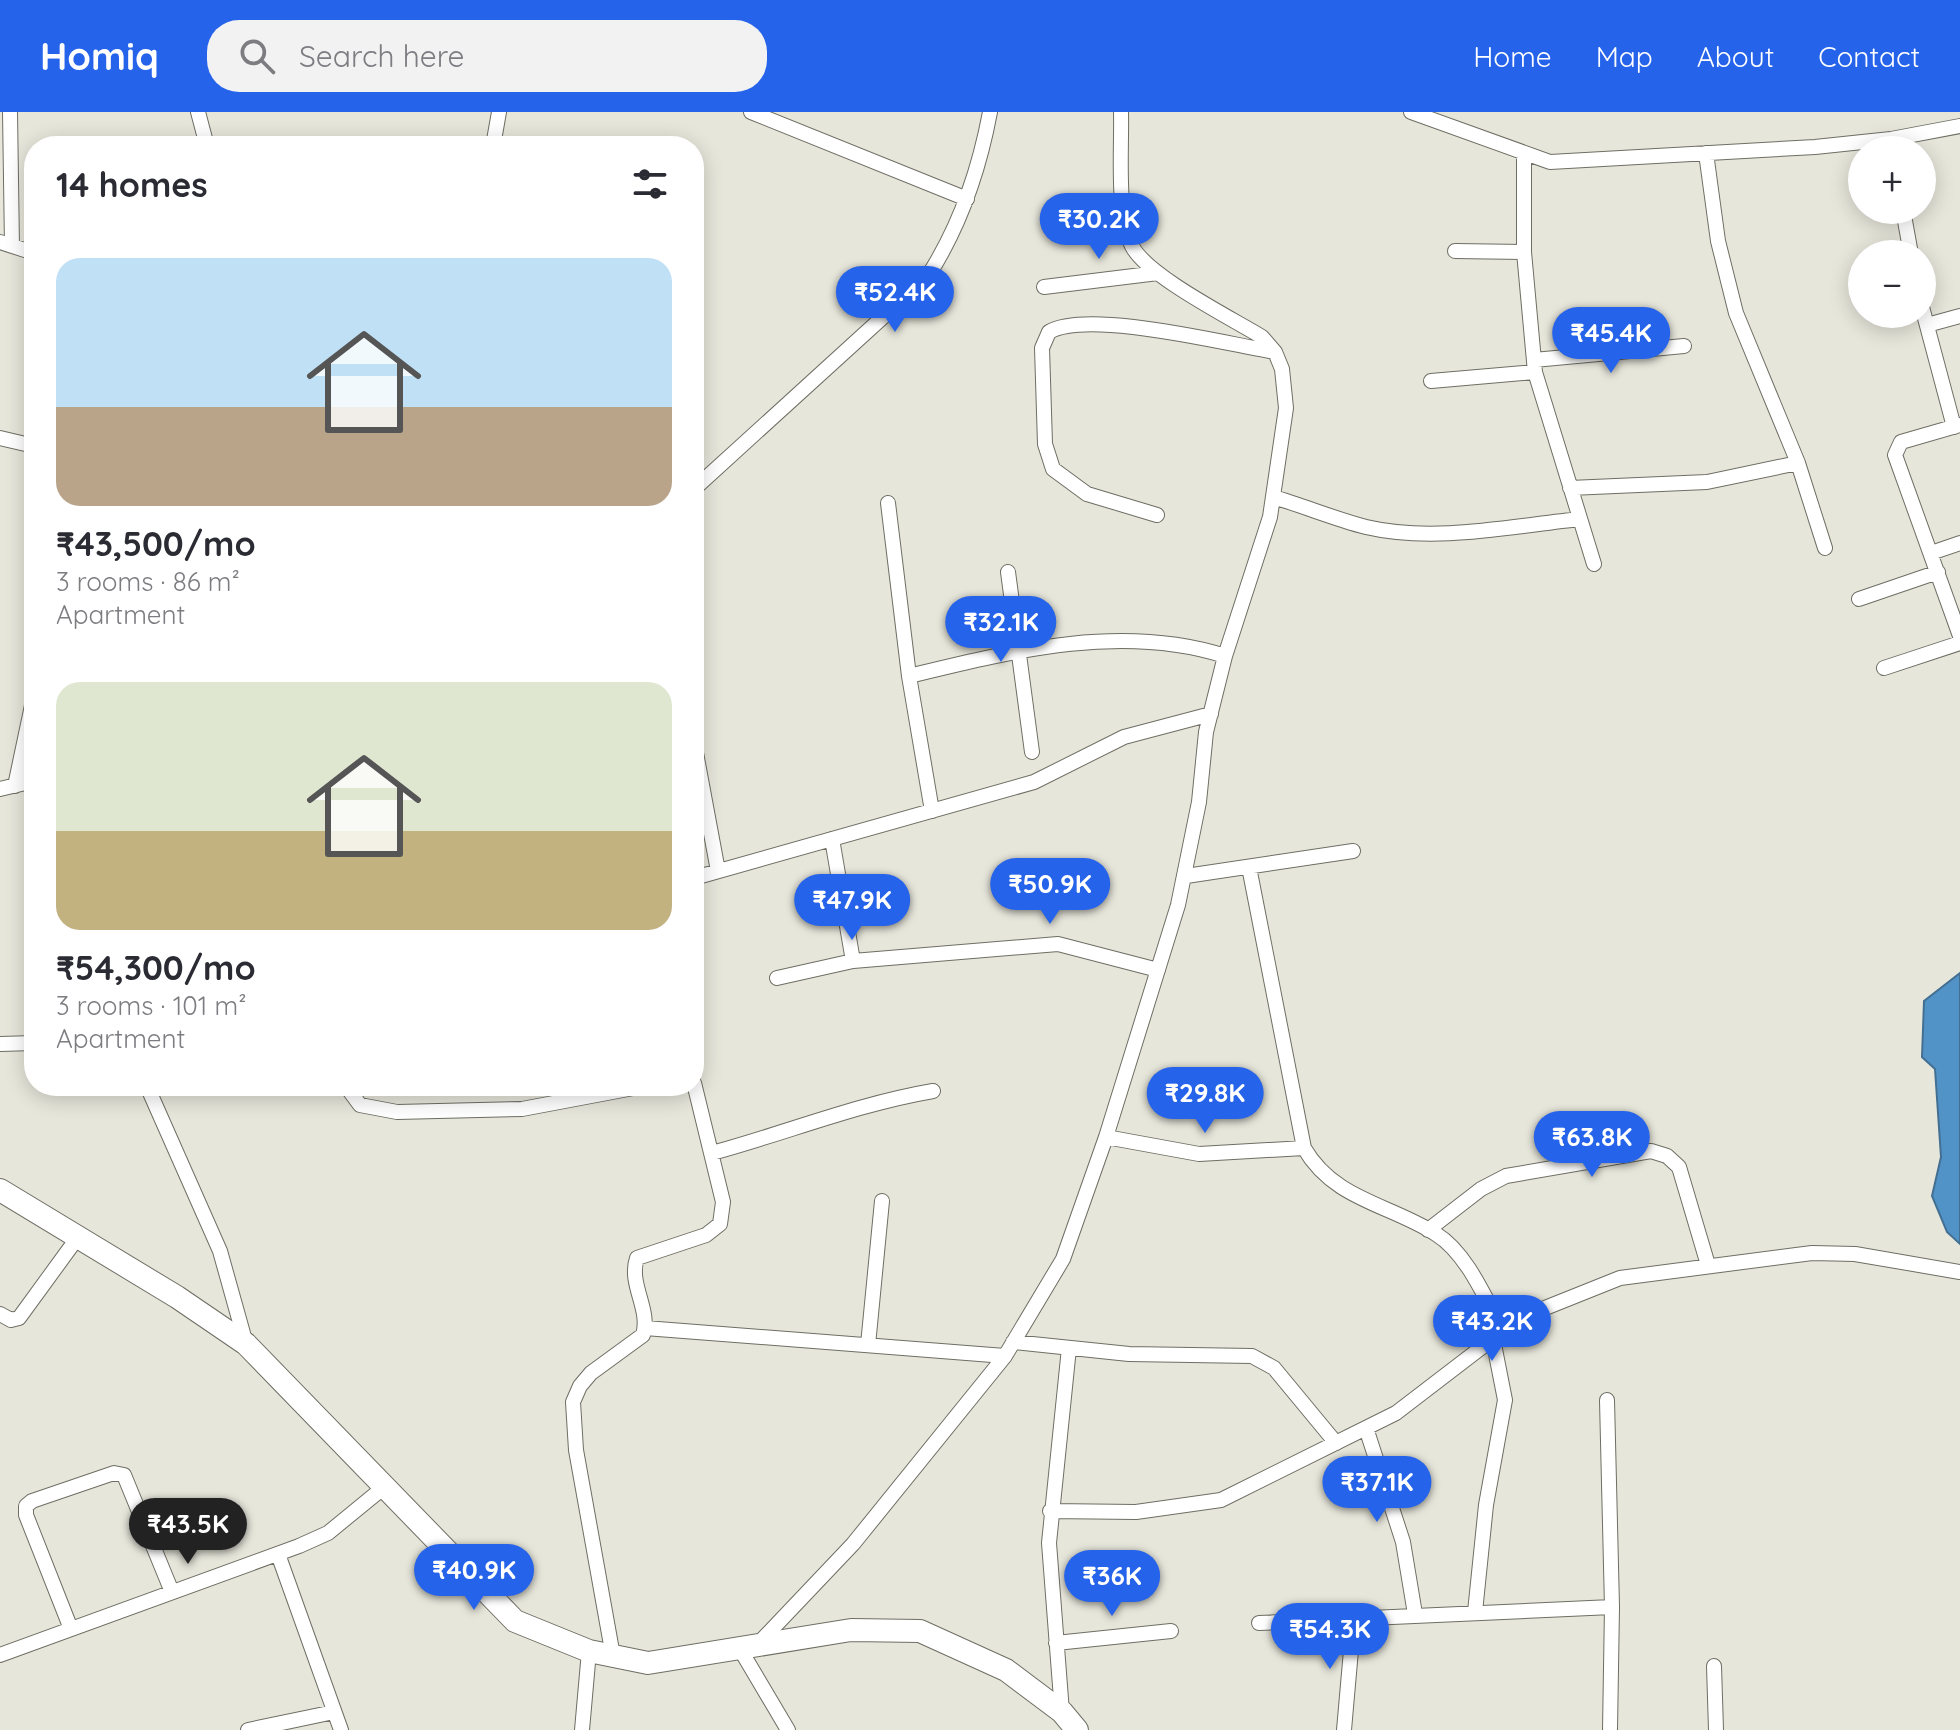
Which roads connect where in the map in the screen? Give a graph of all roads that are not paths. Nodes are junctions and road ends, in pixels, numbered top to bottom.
1 (10, 112) edge
2 (198, 112) edge
3 (499, 112) edge
4 (751, 112) edge
5 (990, 112) edge
6 (1121, 112) edge
7 (1411, 112) edge
8 (1960, 126) edge
9 (204, 136) edge
10 (495, 136) edge
11 (1922, 136) edge
12 (1848, 146) edge
13 (1706, 153) junction
14 (1524, 155) junction
15 (967, 199) junction
16 (6, 244) edge
17 (1455, 251) dead end
18 (1524, 252) junction
19 (1158, 273) junction
20 (1044, 287) dead end
21 (1960, 316) edge
22 (1936, 323) edge
23 (1928, 328) edge
24 (1684, 346) dead end
25 (1275, 352) junction
26 (1535, 366) junction
27 (1431, 381) dead end
28 (1957, 426) edge
29 (0, 438) edge
30 (24, 444) edge
31 (1798, 463) junction
32 (704, 480) edge
33 (1570, 488) junction
34 (1273, 497) junction
35 (888, 503) dead end
36 (1157, 515) dead end
37 (1580, 519) junction
38 (1960, 543) edge
39 (1825, 548) dead end
40 (1931, 553) junction
41 (1594, 564) dead end
42 (1008, 572) dead end
43 (1938, 572) junction
44 (1859, 599) dead end
45 (1960, 636) edge
46 (1960, 643) edge
47 (1018, 649) junction
48 (1225, 656) junction
49 (1884, 668) dead end
50 (909, 676) junction
51 (1211, 714) junction
52 (24, 743) edge
53 (1032, 752) dead end
54 (24, 784) edge
55 (15, 786) junction
56 (0, 789) edge
57 (704, 796) edge
58 (932, 811) junction
59 (832, 839) junction
60 (1353, 851) dead end
61 (1249, 867) junction
62 (718, 871) junction
63 (704, 875) edge
64 (1186, 876) junction
65 (853, 961) junction
66 (1158, 970) junction
67 (777, 978) dead end
68 (24, 1043) edge
69 (0, 1044) edge
70 (933, 1091) dead end
71 (151, 1096) edge
72 (353, 1096) edge
73 (573, 1096) edge
74 (697, 1096) edge
75 (1106, 1137) junction
76 (1304, 1148) junction
77 (712, 1153) junction
78 (0, 1190) edge
79 (882, 1201) dead end
80 (1428, 1230) junction
81 (78, 1237) junction
82 (1708, 1265) junction
83 (1960, 1272) edge
84 (0, 1314) edge
85 (645, 1328) junction
86 (1498, 1335) junction
87 (246, 1344) junction
88 (868, 1345) junction
89 (1069, 1348) junction
90 (1009, 1349) junction
91 (1607, 1400) dead end
92 (1366, 1428) junction
93 (1336, 1443) junction
94 (383, 1488) junction
95 (1050, 1511) junction
96 (278, 1554) junction
97 (172, 1592) junction
98 (1612, 1607) junction
99 (1475, 1612) junction
100 (1415, 1614) junction
101 (1354, 1616) junction
102 (1259, 1623) dead end
103 (71, 1629) junction
104 (1171, 1631) dead end
105 (1056, 1643) junction
106 (748, 1648) junction
107 (589, 1651) junction
108 (0, 1655) edge
109 (613, 1656) junction
110 (1714, 1666) dead end
111 (334, 1712) junction
112 (1062, 1712) junction
113 (248, 1730) edge
114 (341, 1730) edge
115 (582, 1730) edge
116 (788, 1730) edge
117 (1077, 1730) edge
118 (1344, 1730) edge
119 (1610, 1730) edge
120 (1716, 1730) edge

1 - 16 street
2 - 9 street
3 - 10 street
4 - 15 street
5 - 15 street
6 - 19 street
7 - 14 street
8 - 11 street
12 - 13 street
13 - 14 street
13 - 31 street
14 - 18 street
15 - 32 street
17 - 18 street
18 - 26 street
19 - 20 street
19 - 25 street
21 - 22 street
23 - 28 street
24 - 26 street
25 - 34 street
25 - 36 street
26 - 27 street
26 - 33 street
28 - 40 street
29 - 30 street
31 - 33 street
31 - 39 street
33 - 37 street
34 - 37 street
34 - 48 street
35 - 50 street
37 - 41 street
38 - 40 street
40 - 43 street
42 - 47 street
43 - 44 street
43 - 45 street
46 - 49 street
47 - 48 street
47 - 50 street
47 - 53 street
48 - 51 street
50 - 58 street
51 - 58 street
51 - 64 street
52 - 55 street
54 - 55 street
55 - 56 street
57 - 62 street
58 - 59 street
59 - 62 street
59 - 65 street
60 - 61 street
61 - 64 street
61 - 76 street
62 - 63 street
64 - 66 street
65 - 66 street
65 - 67 street
66 - 75 street
68 - 69 street
70 - 77 street
71 - 87 street
72 - 73 street
74 - 77 street
75 - 76 street
75 - 90 street
76 - 80 street
77 - 85 street
78 - 81 main road
79 - 88 street
80 - 82 street
80 - 86 street
81 - 84 street
81 - 87 main road
82 - 83 street
82 - 86 street
85 - 88 street
85 - 109 street
86 - 92 street
86 - 99 street
87 - 94 main road
88 - 90 street
89 - 90 street
89 - 93 street
89 - 95 street
90 - 106 street
91 - 98 street
92 - 93 street
92 - 100 street
93 - 95 street
94 - 96 street
94 - 107 main road
95 - 105 street
96 - 97 street
96 - 111 street
97 - 103 street
97 - 103 street
98 - 99 street
98 - 119 street
99 - 100 street
100 - 101 street
101 - 102 street
101 - 118 street
103 - 108 street
104 - 105 street
105 - 112 street
106 - 109 main road
106 - 112 main road
106 - 116 street
107 - 109 main road
107 - 115 street
110 - 120 street
111 - 113 street
111 - 114 street
112 - 117 main road

